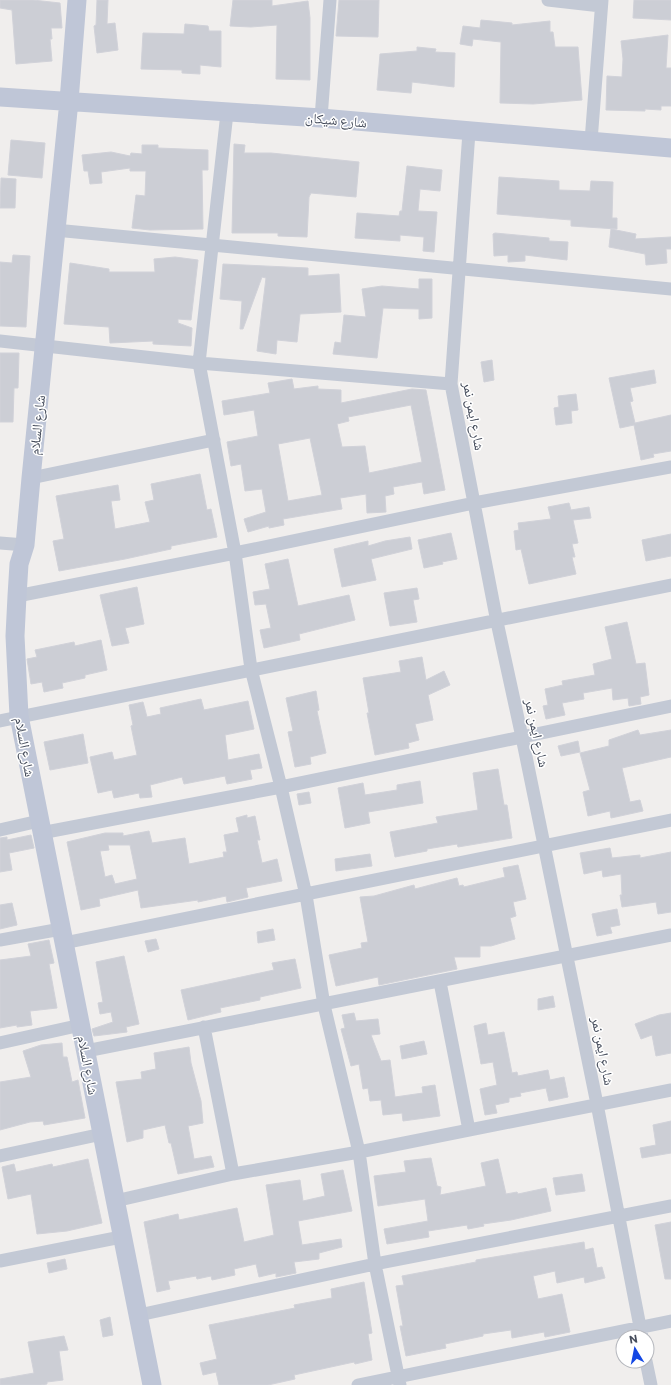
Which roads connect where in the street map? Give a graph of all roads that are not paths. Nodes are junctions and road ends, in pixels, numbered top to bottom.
1 (77, 0) edge
2 (330, 0) edge
3 (548, 0) edge
4 (602, 3) edge
5 (0, 97) edge
6 (69, 100) junction
7 (227, 113) junction
8 (321, 118) junction
9 (469, 132) junction
10 (591, 141) junction
11 (671, 148) edge
12 (55, 230) junction
13 (213, 246) junction
14 (458, 270) junction
15 (670, 292) edge
16 (0, 341) edge
17 (44, 345) junction
18 (199, 363) junction
19 (451, 384) junction
20 (214, 440) junction
21 (671, 467) edge
22 (32, 478) junction
23 (474, 503) junction
24 (0, 543) edge
25 (25, 545) junction
26 (235, 553) junction
27 (671, 585) edge
28 (17, 596) junction
29 (497, 622) junction
30 (251, 668) junction
31 (671, 706) edge
32 (19, 716) junction
33 (0, 720) edge
34 (522, 737) junction
35 (282, 787) junction
36 (671, 820) edge
37 (40, 827) junction
38 (0, 830) edge
39 (545, 847) junction
40 (306, 894) junction
41 (671, 935) edge
42 (62, 936) junction
43 (0, 940) edge
44 (568, 957) junction
45 (440, 982) junction
46 (324, 1005) junction
47 (81, 1026) junction
48 (204, 1027) junction
49 (0, 1043) edge
50 (86, 1052) junction
51 (671, 1090) edge
52 (597, 1104) junction
53 (469, 1130) junction
54 (102, 1134) junction
55 (359, 1152) junction
56 (0, 1156) edge
57 (233, 1174) junction
58 (115, 1201) junction
59 (671, 1206) edge
60 (619, 1217) junction
61 (122, 1237) junction
62 (0, 1261) edge
63 (375, 1264) junction
64 (139, 1315) junction
65 (671, 1321) edge
66 (640, 1329) edge
67 (649, 1329) edge
68 (615, 1337) edge
69 (648, 1369) edge
70 (400, 1381) edge
71 (152, 1385) edge
72 (358, 1385) edge
73 (651, 1385) edge

1 - 6 street, شارع السلام
2 - 8 street
3 - 4 street
4 - 10 street
5 - 6 street, شارع شيكان
6 - 7 street, شارع شيكان
6 - 12 street, شارع السلام
7 - 8 street, شارع شيكان
7 - 13 street
8 - 9 street, شارع شيكان
9 - 10 street, شارع شيكان
9 - 14 street, شارع ايمن نمر
10 - 11 street, شارع شيكان
12 - 13 street
12 - 17 street, شارع السلام
13 - 14 street
13 - 18 street
14 - 15 street
14 - 19 street, شارع ايمن نمر
16 - 17 street
17 - 18 street
17 - 22 street, شارع السلام
18 - 19 street
18 - 20 street
19 - 23 street, شارع ايمن نمر
20 - 22 street
20 - 26 street
21 - 23 street
22 - 25 street, شارع السلام
23 - 26 street
23 - 29 street, شارع ايمن نمر
24 - 25 street
25 - 28 street, شارع السلام
26 - 28 street
26 - 30 street
27 - 29 street
28 - 32 street, شارع السلام
29 - 30 street
29 - 34 street, شارع ايمن نمر
30 - 32 street
30 - 35 street
31 - 34 street
32 - 33 street
32 - 37 street, شارع السلام
34 - 35 street
34 - 39 street, شارع ايمن نمر
35 - 37 street
35 - 40 street
36 - 39 street
37 - 38 street
37 - 42 street, شارع السلام
39 - 40 street
39 - 44 street, شارع ايمن نمر
40 - 42 street
40 - 46 street
41 - 44 street
42 - 43 street
42 - 47 street, شارع السلام
44 - 45 street
44 - 52 street, شارع ايمن نمر
45 - 46 street
45 - 53 street
46 - 48 street
46 - 55 street
47 - 49 street
47 - 50 street, شارع السلام
48 - 50 street
48 - 57 street
50 - 54 street, شارع السلام
51 - 52 street
52 - 53 street
52 - 60 street, شارع ايمن نمر
53 - 55 street
54 - 56 street
54 - 58 street, شارع السلام
55 - 57 street
55 - 63 street
57 - 58 street
58 - 61 street, شارع السلام
59 - 60 street
60 - 63 street
60 - 66 street, شارع ايمن نمر
61 - 62 street
61 - 64 street, شارع السلام
63 - 64 street
63 - 70 street
64 - 71 street, شارع السلام
65 - 67 street
68 - 70 street
69 - 73 street
70 - 72 street

